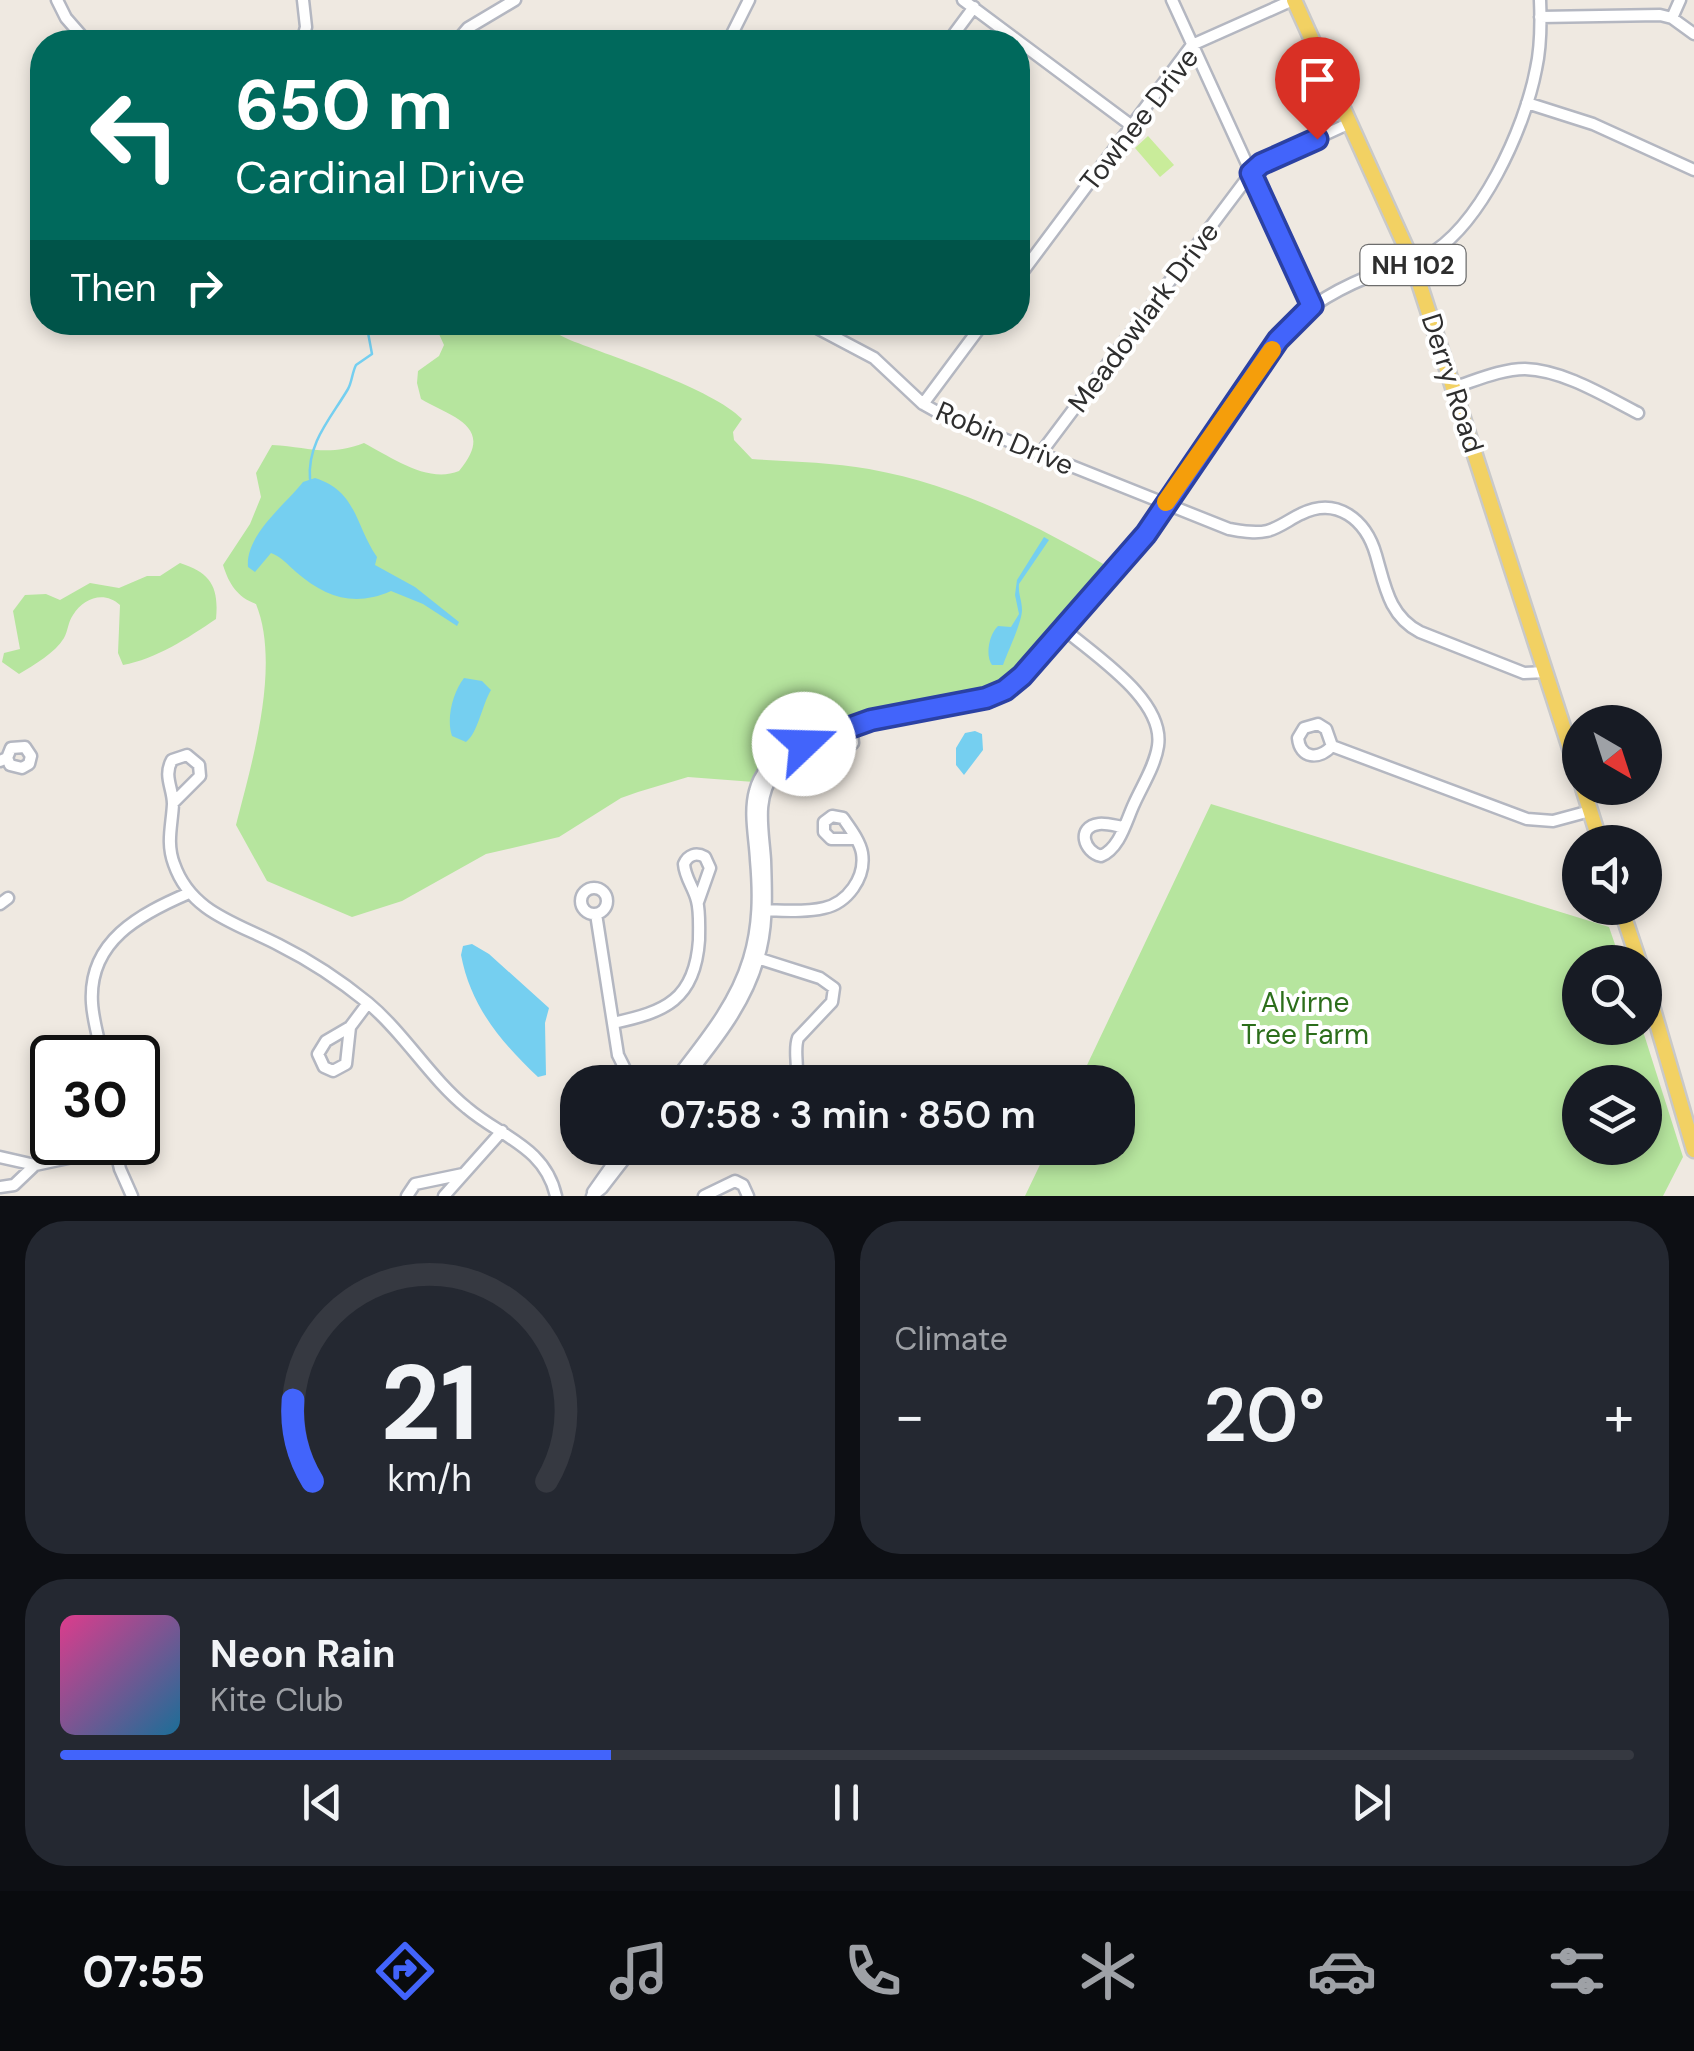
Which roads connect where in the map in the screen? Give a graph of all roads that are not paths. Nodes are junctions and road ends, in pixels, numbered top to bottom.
1 (58, 0) edge
2 (303, 0) edge
3 (515, 0) edge
4 (750, 0) edge
5 (963, 0) edge
6 (1172, 0) edge
7 (1293, 0) edge
8 (1540, 0) edge
9 (1680, 0) edge
10 (974, 7) junction
11 (1540, 17) junction
12 (1672, 18) junction
13 (76, 30) edge
14 (305, 30) edge
15 (466, 30) edge
16 (734, 30) edge
17 (957, 30) edge
18 (1005, 30) edge
19 (1694, 34) edge
20 (1192, 46) junction
21 (1030, 49) edge
22 (1527, 102) junction
23 (1350, 123) junction
24 (1132, 126) junction
25 (1694, 170) edge
26 (1251, 173) junction
27 (1412, 261) junction
28 (1030, 262) edge
29 (1312, 306) junction
30 (831, 335) edge
31 (974, 335) edge
32 (1455, 386) junction
33 (923, 404) junction
34 (1638, 413) dead end
35 (1040, 454) junction
36 (1165, 504) junction
37 (1064, 629) junction
38 (1546, 672) junction
39 (1562, 722) edge
40 (852, 726) junction
41 (821, 735) junction
42 (1332, 746) dead end
43 (173, 803) junction
44 (1588, 805) edge
45 (1590, 812) junction
46 (1594, 825) edge
47 (1124, 827) dead end
48 (856, 838) dead end
49 (189, 893) junction
50 (698, 902) dead end
51 (762, 910) junction
52 (596, 914) dead end
53 (754, 958) junction
54 (368, 1003) junction
55 (613, 1024) junction
56 (350, 1027) dead end
57 (98, 1035) edge
58 (1662, 1040) edge
59 (623, 1065) edge
60 (686, 1065) edge
61 (696, 1065) edge
62 (798, 1065) edge
63 (502, 1131) junction
64 (1694, 1150) edge
65 (0, 1157) edge
66 (30, 1164) edge
67 (36, 1165) edge
68 (122, 1165) edge
69 (612, 1165) edge
70 (620, 1165) edge
71 (464, 1174) junction
72 (0, 1187) edge
73 (132, 1196) edge
74 (407, 1196) edge
75 (444, 1196) edge
76 (556, 1196) edge
77 (591, 1196) edge
78 (704, 1196) edge
79 (748, 1196) edge

1 - 13 street
2 - 14 street
3 - 15 street
4 - 16 street
5 - 10 street
6 - 20 street
7 - 20 street, Towhee Drive
7 - 23 main road, Derry Road / NH 102
8 - 11 street
9 - 12 street
10 - 17 street
10 - 18 street
11 - 12 street
11 - 22 street
12 - 19 street
20 - 24 street, Towhee Drive
20 - 26 street
21 - 24 street
22 - 25 street
22 - 27 street
23 - 26 street, Meadowlark Drive
23 - 27 main road, Derry Road / NH 102
24 - 28 street, Towhee Drive
26 - 29 street
26 - 35 street, Meadowlark Drive
27 - 29 street
27 - 32 main road, Derry Road / NH 102
29 - 36 street
30 - 33 street, Robin Drive
31 - 33 street
32 - 34 street
32 - 38 main road, Derry Road / NH 102
33 - 35 street, Robin Drive
35 - 36 street, Robin Drive
36 - 37 street
36 - 38 street, Robin Drive
37 - 40 street
37 - 47 street
38 - 39 main road, Derry Road / NH 102
40 - 41 street
40 - 41 street
41 - 51 street
42 - 45 street
43 - 43 street
43 - 49 street
44 - 45 main road
45 - 46 main road
48 - 51 street
49 - 54 street
49 - 57 street
50 - 55 street
51 - 53 street
52 - 55 street
53 - 60 street
53 - 61 street
53 - 62 street
54 - 56 street
54 - 63 street
55 - 59 street
58 - 64 main road
63 - 71 street
63 - 76 street
65 - 66 street
67 - 72 street
68 - 73 street
69 - 77 street
70 - 77 street
71 - 74 street
71 - 75 street
78 - 79 street

